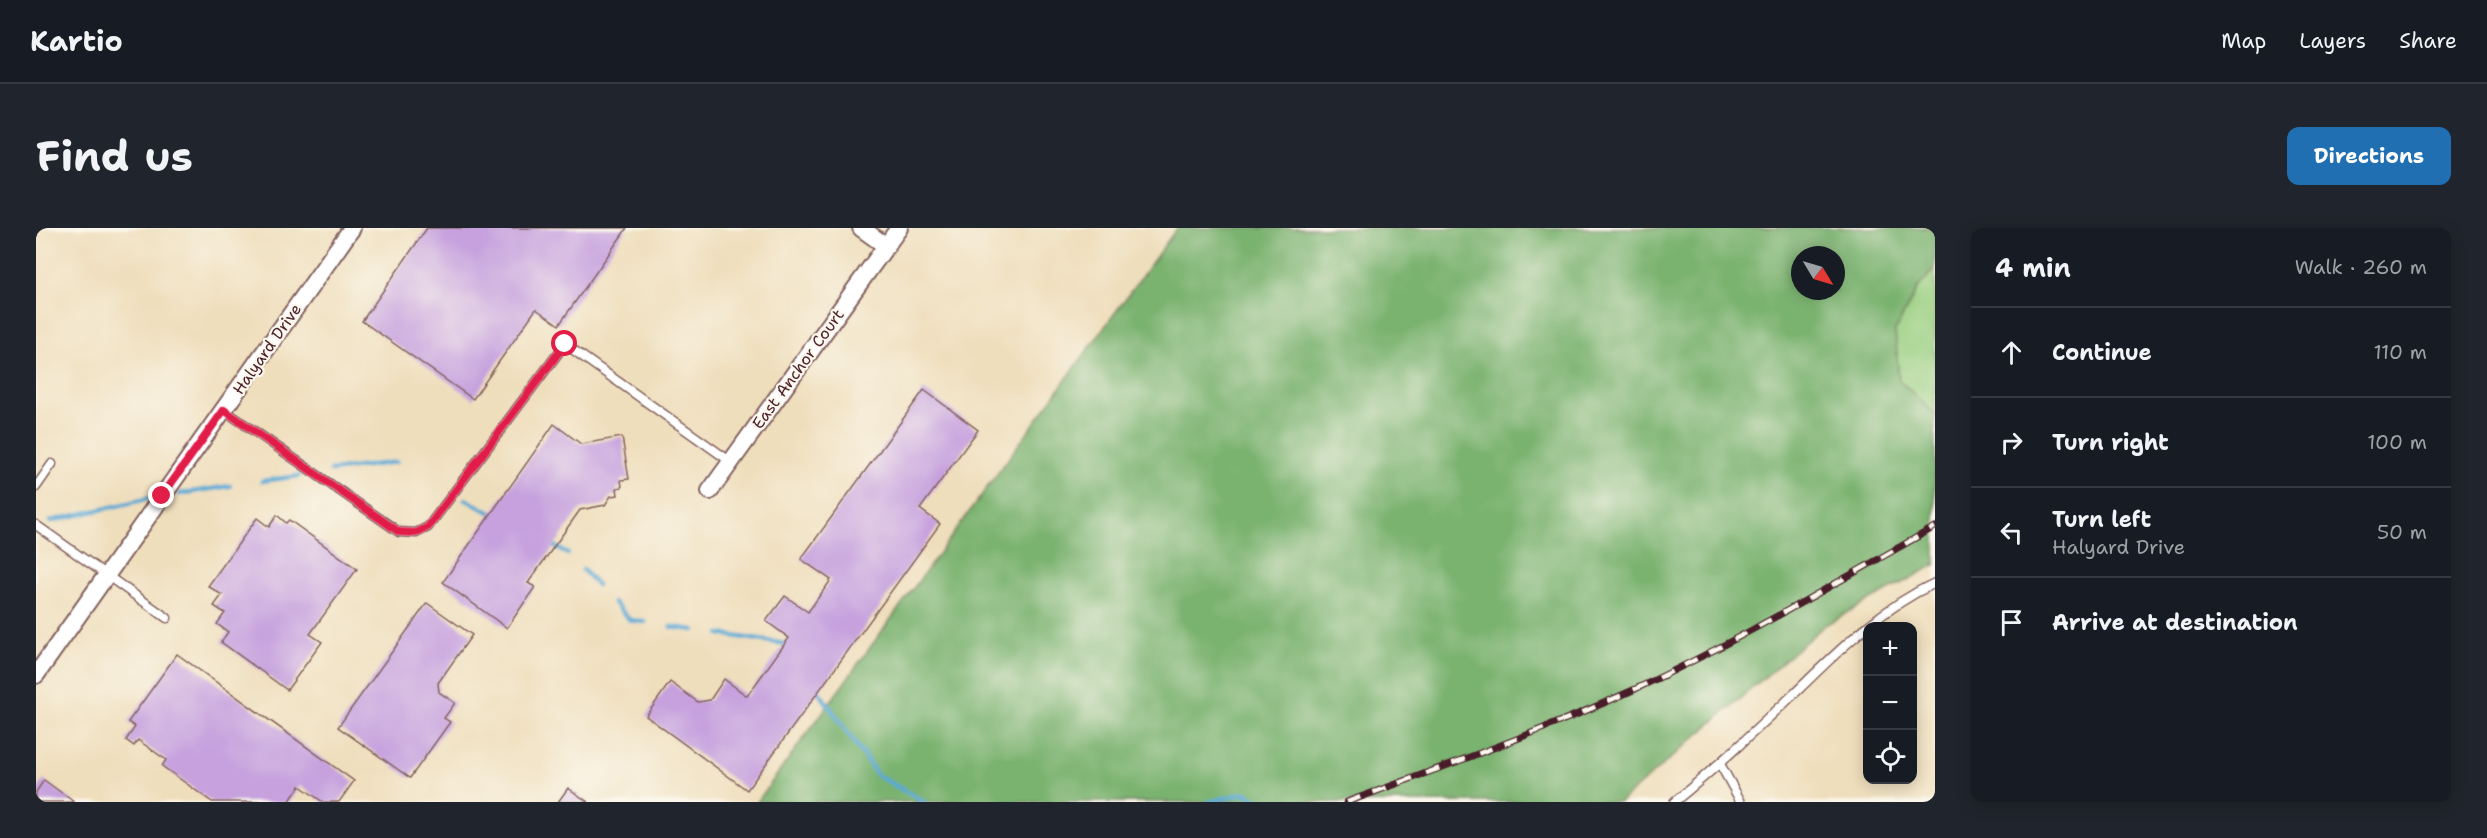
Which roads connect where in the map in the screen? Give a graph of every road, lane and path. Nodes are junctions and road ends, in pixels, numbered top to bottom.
1 (352, 228) edge
2 (861, 228) edge
3 (899, 228) edge
4 (886, 246) junction
5 (224, 410) junction
6 (731, 462) junction
7 (52, 464) dead end
8 (36, 487) edge
9 (710, 491) dead end
10 (36, 525) edge
11 (106, 575) junction
12 (1935, 583) edge
13 (167, 618) dead end
14 (36, 675) edge
15 (1720, 764) junction
16 (1674, 802) edge
17 (1741, 802) edge

1 - 5 street, Halyard Drive
2 - 4 street
3 - 4 street, East Anchor Court
4 - 6 street, East Anchor Court
5 - 6 lane
5 - 11 street, Halyard Drive
6 - 9 street, East Anchor Court
7 - 8 lane
10 - 11 lane
11 - 13 lane
11 - 14 street, Halyard Drive
12 - 15 lane
15 - 16 lane
15 - 17 lane

